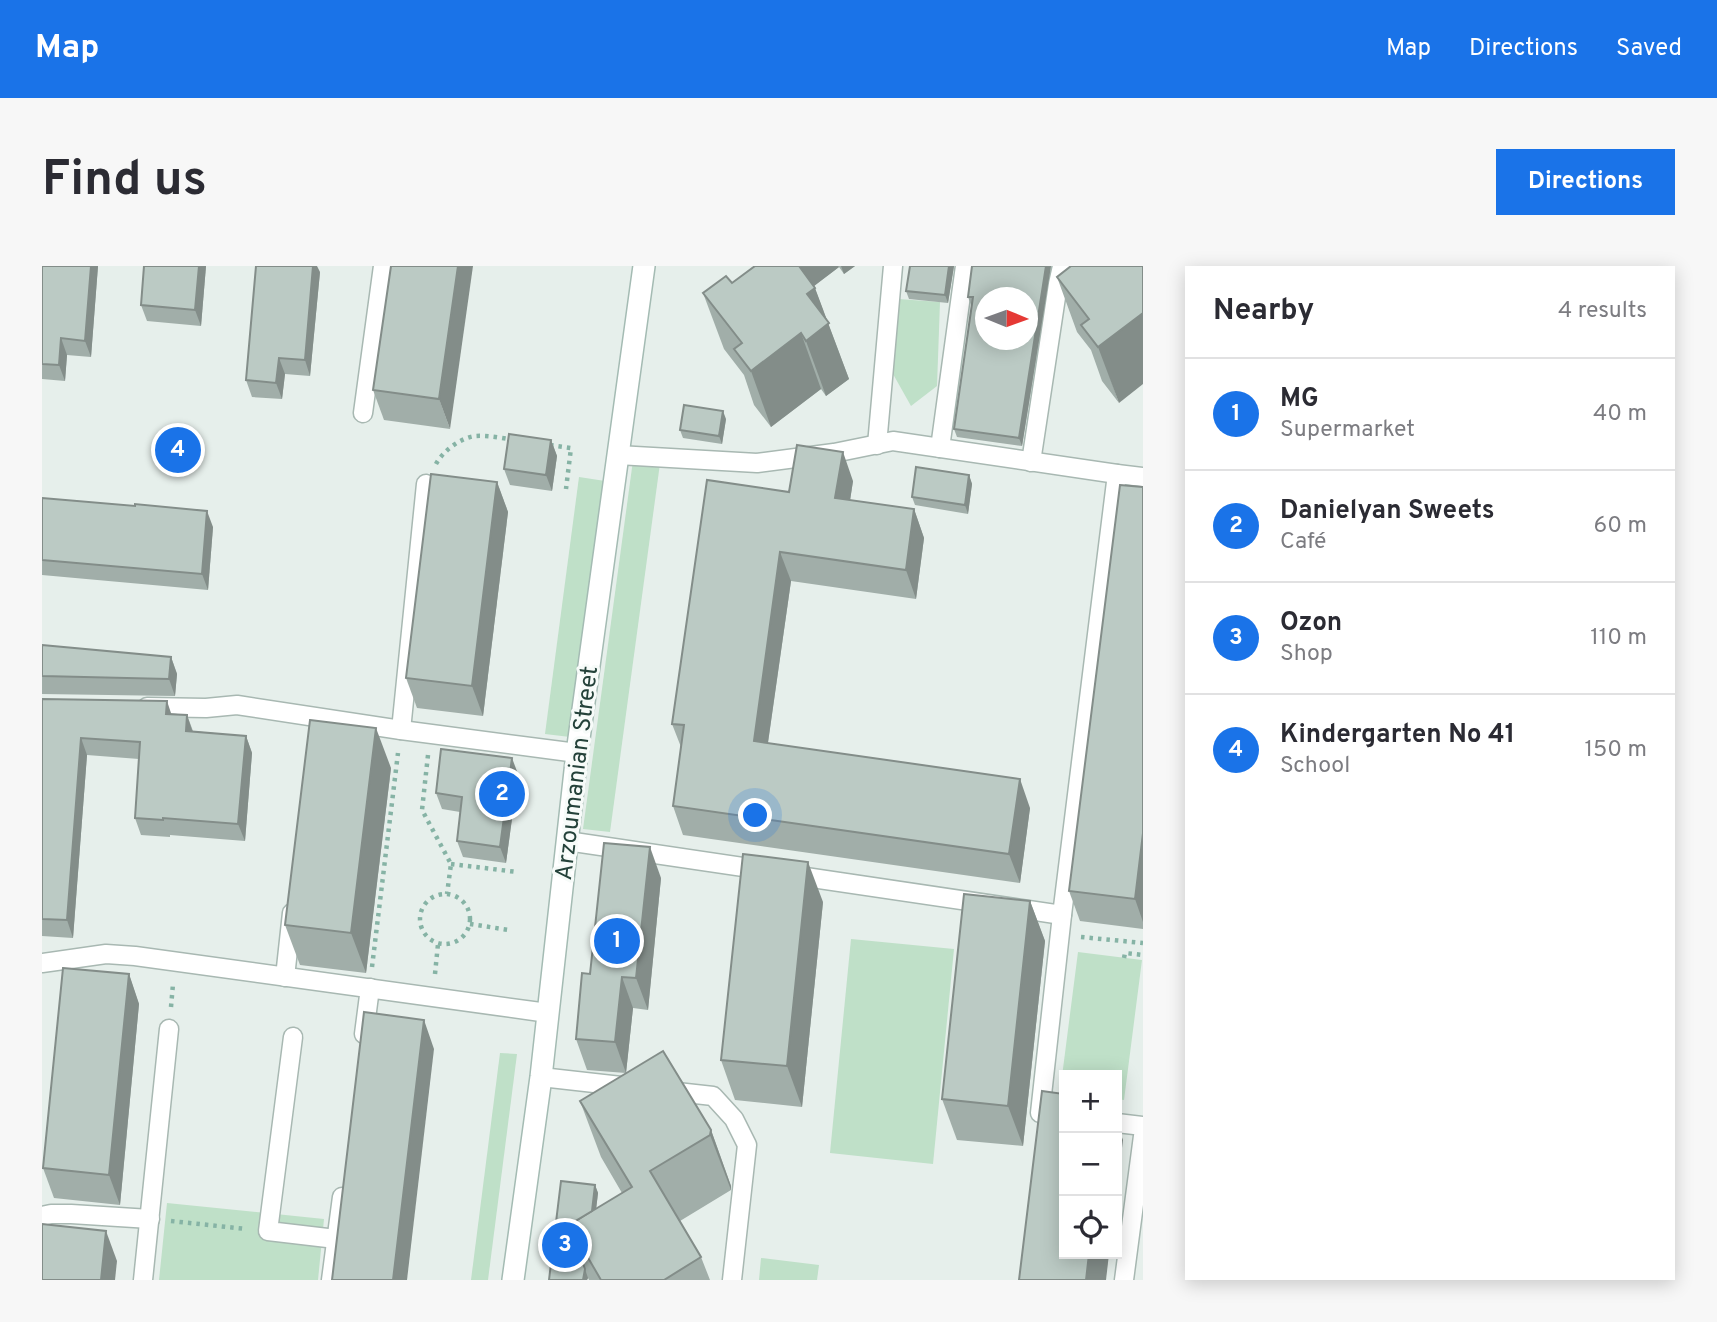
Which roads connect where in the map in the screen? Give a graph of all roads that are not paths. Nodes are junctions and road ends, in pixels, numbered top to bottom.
1 (383, 266) edge
2 (644, 266) edge
3 (893, 266) edge
4 (965, 266) edge
5 (1062, 266) edge
6 (363, 412) dead end
7 (877, 445) junction
8 (940, 448) junction
9 (618, 455) junction
10 (1031, 462) junction
11 (1117, 474) junction
12 (1143, 477) edge
13 (426, 484) road end
14 (124, 707) edge
15 (401, 730) junction
16 (577, 753) junction
17 (567, 841) junction
18 (294, 895) edge
19 (1062, 915) junction
20 (42, 963) edge
21 (285, 977) junction
22 (370, 988) junction
23 (548, 1013) junction
24 (169, 1028) road end
25 (293, 1037) dead end
26 (361, 1054) edge
27 (541, 1077) junction
28 (1059, 1115) edge
29 (1122, 1124) edge
30 (1143, 1126) edge
31 (1143, 1136) edge
32 (344, 1186) edge
33 (42, 1216) edge
34 (149, 1219) junction
35 (337, 1239) junction
36 (143, 1280) edge
37 (331, 1280) edge
38 (513, 1280) edge
39 (732, 1280) edge
40 (1124, 1280) edge

1 - 6 lane
2 - 9 main road, Arzoumanian Street
3 - 7 lane
4 - 8 lane
5 - 10 lane
7 - 8 lane
7 - 9 lane
8 - 10 lane
9 - 16 main road, Arzoumanian Street
10 - 11 lane
11 - 12 lane
11 - 19 lane
13 - 15 lane
14 - 15 lane
15 - 16 lane
16 - 17 main road, Arzoumanian Street
17 - 19 lane
17 - 23 main road, Arzoumanian Street
18 - 21 lane
19 - 28 lane
20 - 21 lane
21 - 22 lane
22 - 23 lane
22 - 26 lane
23 - 27 main road, Arzoumanian Street
24 - 34 lane
25 - 35 lane
27 - 38 main road, Arzoumanian Street
27 - 39 lane
29 - 30 lane
31 - 40 lane
32 - 35 lane
33 - 34 lane
34 - 36 lane
35 - 37 lane

